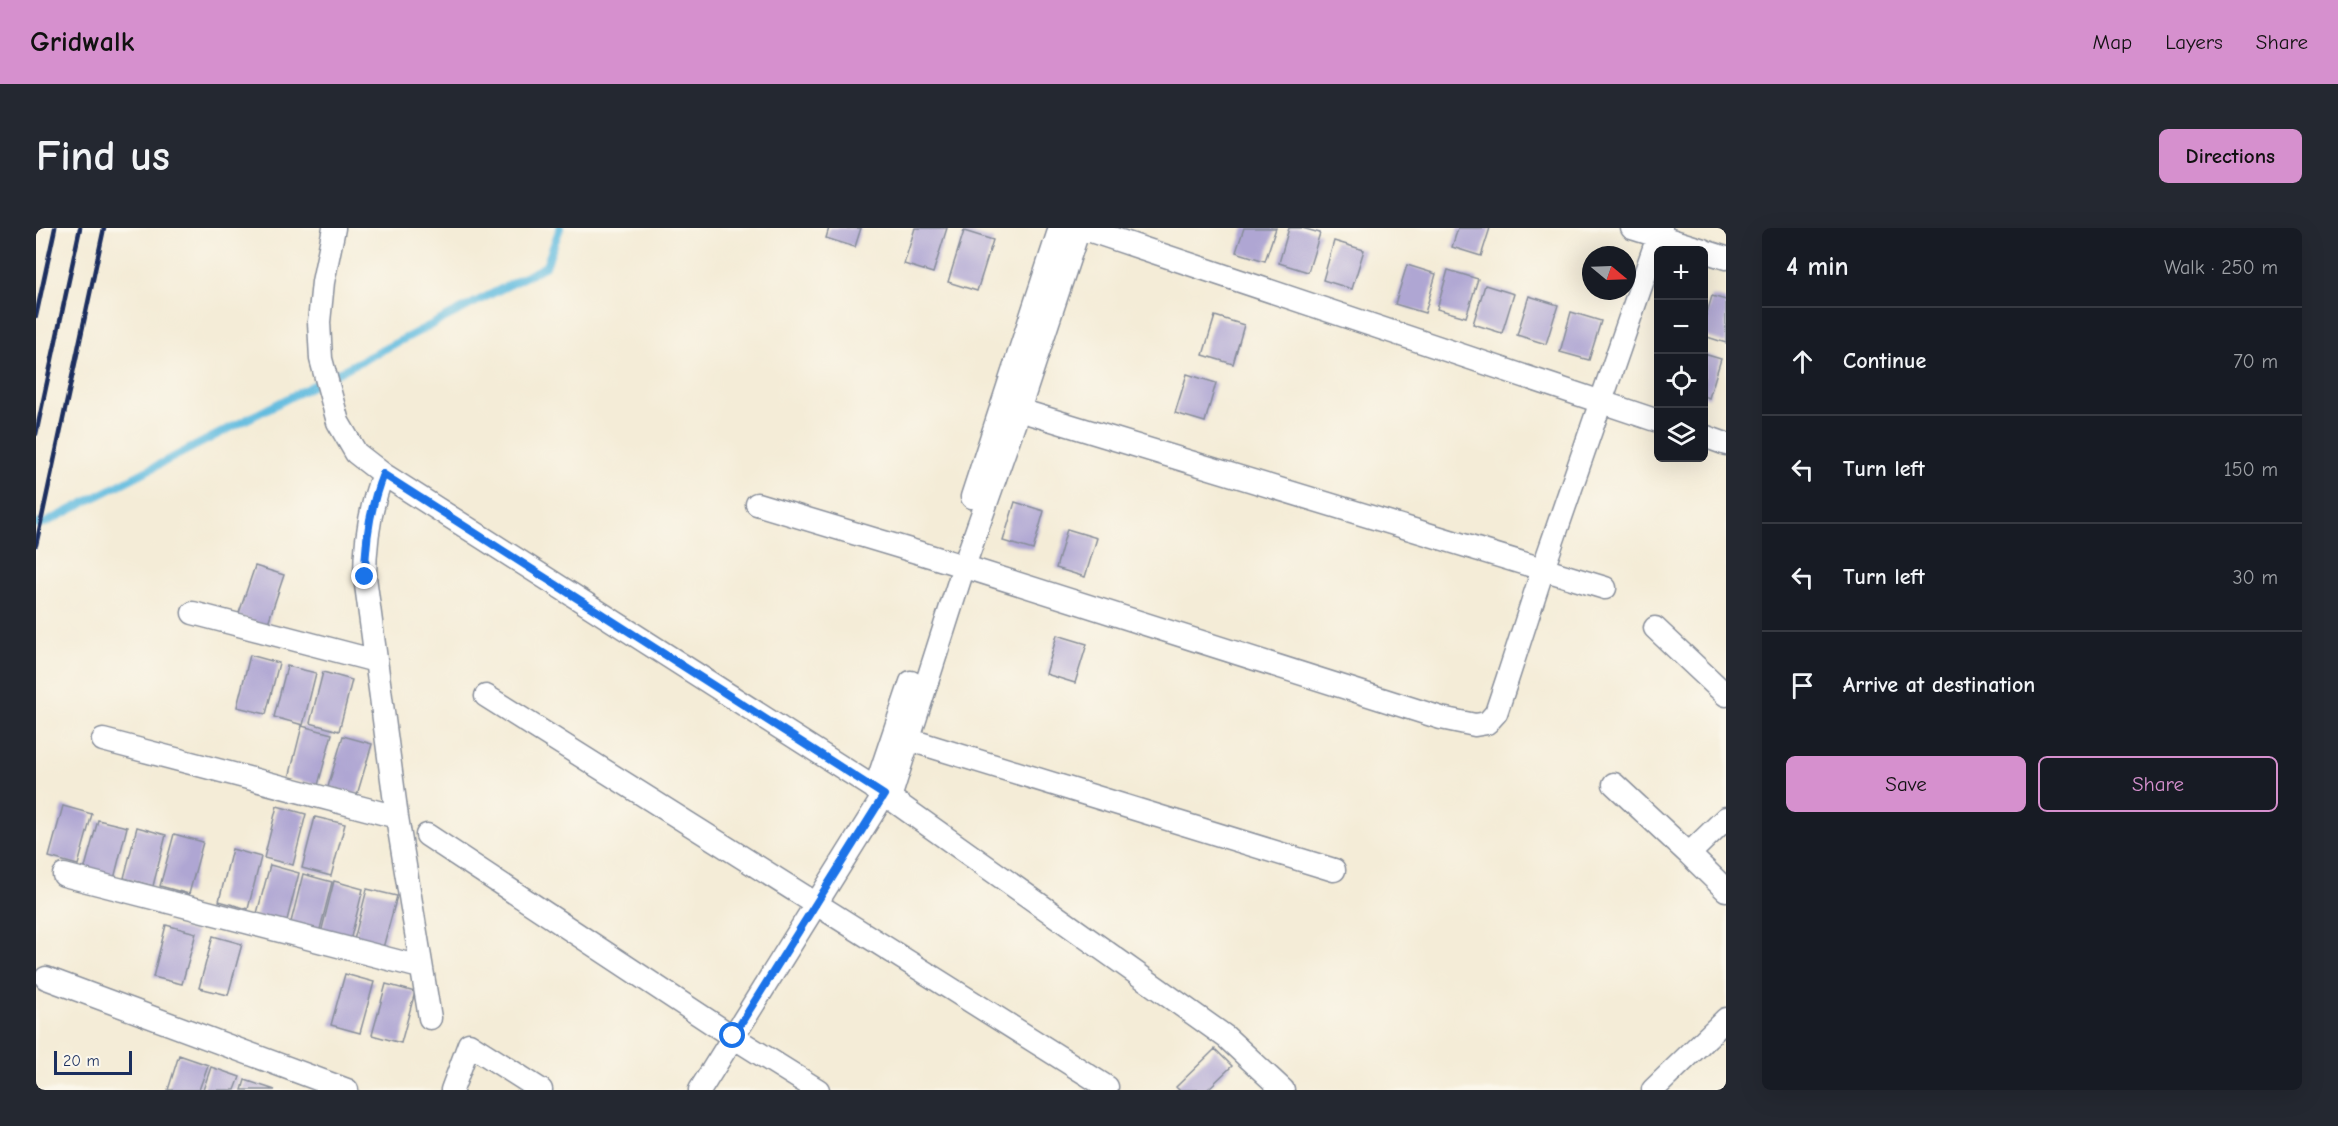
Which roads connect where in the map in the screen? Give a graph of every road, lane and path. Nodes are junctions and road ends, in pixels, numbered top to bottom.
1 (334, 228) edge
2 (1060, 228) edge
3 (1081, 228) edge
4 (1632, 228) edge
5 (1659, 232) edge
6 (1693, 246) edge
7 (1708, 252) edge
8 (1726, 258) edge
9 (1601, 401) junction
10 (1012, 406) junction
11 (1654, 419) edge
12 (1708, 437) edge
13 (1726, 444) edge
14 (383, 474) junction
15 (757, 504) dead end
16 (957, 564) junction
17 (1543, 569) junction
18 (1605, 588) dead end
19 (193, 613) dead end
20 (1654, 628) dead end
21 (376, 661) junction
22 (1726, 694) edge
23 (486, 696) dead end
24 (902, 738) junction
25 (103, 740) dead end
26 (1614, 784) dead end
27 (883, 794) junction
28 (397, 818) junction
29 (1726, 818) edge
30 (427, 835) dead end
31 (1689, 854) junction
32 (1334, 870) dead end
33 (64, 875) dead end
34 (1726, 890) edge
35 (816, 904) junction
36 (420, 967) junction
37 (46, 978) dead end
38 (429, 1018) dead end
39 (1726, 1019) edge
40 (733, 1036) junction
41 (1107, 1087) dead end
42 (347, 1090) edge
43 (452, 1090) edge
44 (541, 1090) edge
45 (700, 1090) edge
46 (818, 1090) edge
47 (1283, 1090) edge
48 (1653, 1090) edge

1 - 14 street
2 - 10 street
3 - 9 street
3 - 10 street
4 - 5 street
5 - 6 street
5 - 9 street
7 - 8 street
9 - 11 street
9 - 17 street
10 - 16 street
10 - 17 street
12 - 13 street
14 - 21 street
14 - 27 street
15 - 16 street
16 - 17 street
16 - 24 street
17 - 18 street
19 - 21 street
20 - 22 street
21 - 28 street
23 - 35 street
24 - 27 street
24 - 32 street
25 - 28 street
26 - 31 street
27 - 35 street
27 - 47 street
28 - 36 street
29 - 31 street
30 - 40 street
31 - 34 street
33 - 36 street
35 - 40 street
35 - 41 street
36 - 38 street
37 - 42 street
39 - 48 street
40 - 45 street
40 - 46 street
43 - 44 street

